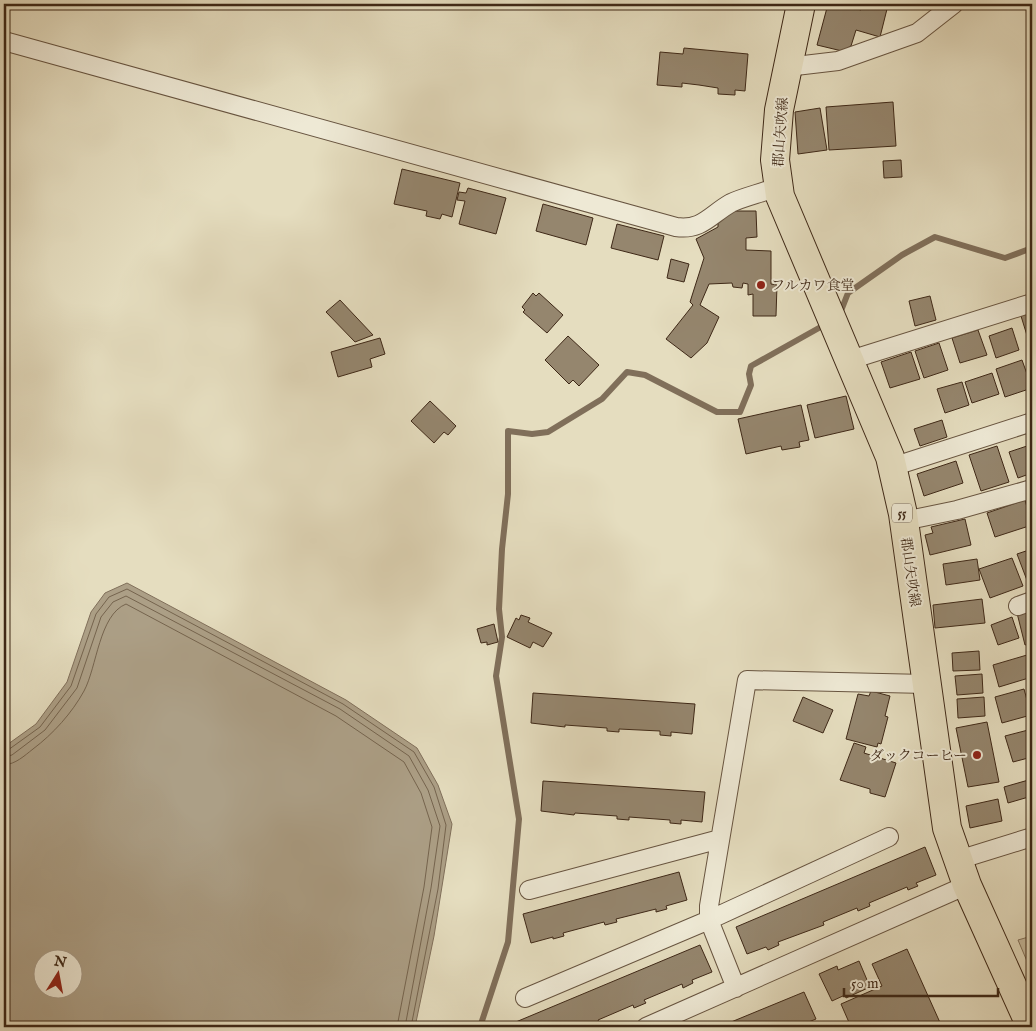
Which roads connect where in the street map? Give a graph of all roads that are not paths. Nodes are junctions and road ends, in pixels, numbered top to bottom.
1 (800, 4) edge
2 (954, 4) edge
3 (4, 41) edge
4 (787, 68) junction
5 (779, 186) junction
6 (1032, 302) edge
7 (850, 360) junction
8 (1032, 422) edge
9 (892, 467) junction
10 (1032, 488) edge
11 (904, 521) junction
12 (926, 684) junction
13 (889, 837) dead end
14 (1032, 837) edge
15 (720, 839) junction
16 (958, 860) junction
17 (967, 885) junction
18 (529, 890) dead end
19 (709, 920) junction
20 (736, 988) junction
21 (525, 998) dead end
22 (646, 1027) edge
23 (1031, 1027) edge

1 - 4 main road, 郡山矢吹線 / 55
2 - 4 street
3 - 5 street
4 - 5 main road, 郡山矢吹線 / 55
5 - 7 main road, 郡山矢吹線 / 55
6 - 7 street
7 - 9 main road, 郡山矢吹線 / 55
8 - 9 street
9 - 11 main road, 郡山矢吹線 / 55
10 - 11 street
11 - 12 main road, 郡山矢吹線 / 55
12 - 15 street
12 - 16 main road, 郡山矢吹線 / 55
13 - 19 street
14 - 16 street
15 - 18 street
15 - 19 street
16 - 17 main road, 郡山矢吹線 / 55
17 - 20 street
17 - 23 main road, 郡山矢吹線 / 55
19 - 20 street
19 - 21 street
20 - 22 street

